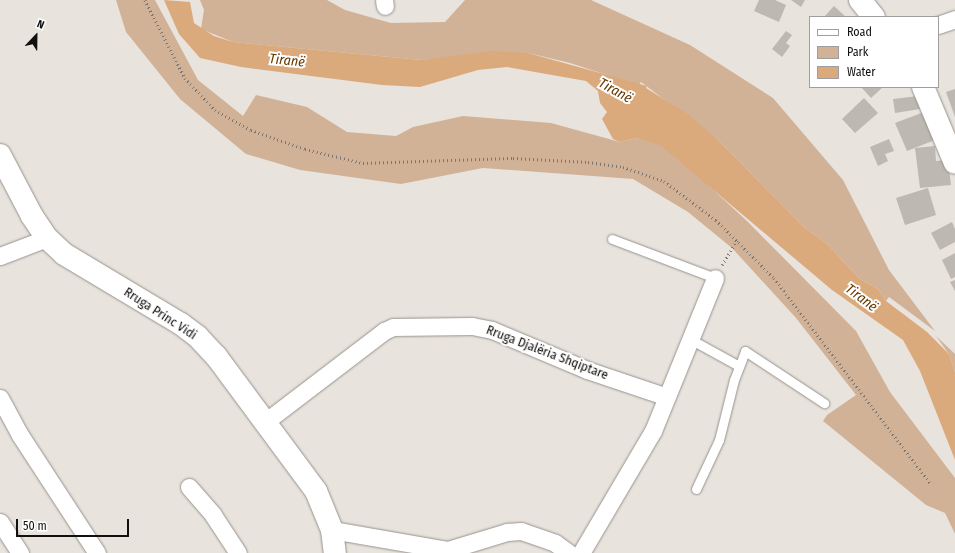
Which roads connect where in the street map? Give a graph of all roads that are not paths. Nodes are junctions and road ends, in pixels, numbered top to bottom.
1 (860, 0) edge
2 (873, 16) edge
3 (955, 19) edge
4 (939, 25) edge
5 (923, 88) edge
6 (0, 155) edge
7 (955, 163) edge
8 (47, 238) junction
9 (612, 239) dead end
10 (0, 256) edge
11 (714, 278) joint
12 (690, 339) junction
13 (739, 366) junction
14 (666, 397) junction
15 (0, 398) edge
16 (824, 403) dead end
17 (265, 422) junction
18 (189, 487) dead end
19 (696, 489) dead end
20 (0, 522) edge
21 (332, 530) junction
22 (457, 551) edge
23 (20, 553) edge
24 (97, 553) edge
25 (238, 553) edge
26 (335, 553) edge
27 (569, 553) edge
28 (581, 553) edge

1 - 2 street
3 - 4 street
5 - 7 street
6 - 8 street, Rruga Princ Vidi
8 - 10 street
8 - 17 street, Rruga Princ Vidi
9 - 11 lane
11 - 12 street
12 - 13 lane
12 - 14 street
13 - 16 lane
13 - 19 lane
14 - 17 street, Rruga Djalëria Shqiptare
14 - 28 street
15 - 24 street
17 - 21 street, Rruga Princ Vidi
18 - 25 street
20 - 23 street
21 - 22 street
21 - 26 street, Rruga Princ Vidi
22 - 27 street

